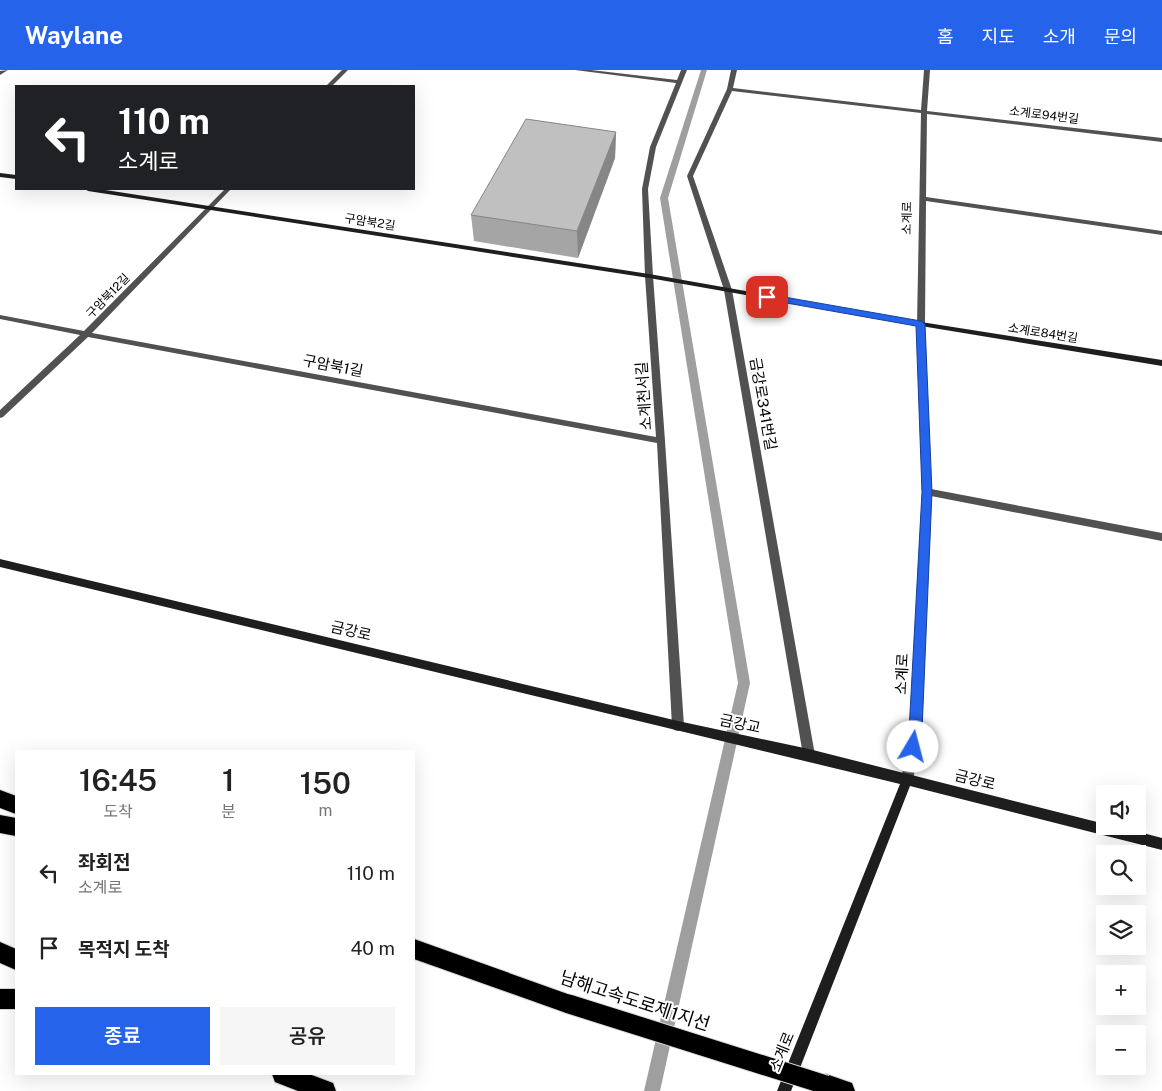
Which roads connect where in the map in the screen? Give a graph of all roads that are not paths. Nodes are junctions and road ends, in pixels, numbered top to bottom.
1 (345, 70) edge
2 (578, 70) edge
3 (684, 70) edge
4 (734, 70) edge
5 (927, 70) edge
6 (678, 82) junction
7 (330, 85) edge
8 (730, 88) junction
9 (924, 111) junction
10 (1162, 140) edge
11 (0, 175) edge
12 (15, 177) edge
13 (94, 190) edge
14 (227, 190) edge
15 (923, 199) junction
16 (209, 208) junction
17 (1162, 233) edge
18 (648, 276) junction
19 (728, 290) junction
20 (0, 317) edge
21 (921, 324) junction
22 (86, 334) junction
23 (1162, 363) edge
24 (0, 415) edge
25 (661, 441) junction
26 (927, 492) junction
27 (1162, 537) edge
28 (0, 564) edge
29 (678, 726) junction
30 (695, 730) joint
31 (779, 748) joint
32 (809, 755) junction
33 (907, 780) junction
34 (0, 799) edge
35 (15, 805) edge
36 (0, 824) edge
37 (15, 827) edge
38 (1162, 844) edge
39 (415, 949) edge
40 (0, 952) edge
41 (15, 960) edge
42 (0, 998) edge
43 (15, 999) edge
44 (285, 1075) edge
45 (835, 1088) edge
46 (325, 1091) edge
47 (784, 1091) edge

1 - 7 street
2 - 6 street
3 - 6 street, 소계천서길
4 - 8 street, 금강로341번길
5 - 9 street, 소계로
6 - 18 street, 소계천서길
8 - 9 street
8 - 19 street, 금강로341번길
9 - 10 street, 소계로94번길
9 - 15 street, 소계로
11 - 12 main road
13 - 16 main road, 구암북2길
14 - 16 street, 구암북12길
15 - 17 street
15 - 21 street, 소계로
16 - 18 main road, 구암북2길
16 - 22 street, 구암북12길
18 - 19 main road, 구암북2길
18 - 25 street, 소계천서길
19 - 21 main road
19 - 32 street, 금강로341번길
20 - 22 street, 구암북1길
21 - 23 main road, 소계로84번길
21 - 26 street, 소계로
22 - 24 street, 구암북12길
22 - 25 street, 구암북1길
25 - 29 street, 소계천서길
26 - 27 street
26 - 33 street, 소계로
28 - 29 main road, 금강로
29 - 30 main road, 금강로
30 - 31 main road, 금강교
31 - 32 main road, 금강로
32 - 33 main road, 금강로
33 - 38 main road, 금강로
33 - 47 main road, 소계로
34 - 35 highway
36 - 37 highway
39 - 45 highway, 남해고속도로제1지선, bridge
40 - 41 highway
42 - 43 highway
44 - 46 highway

